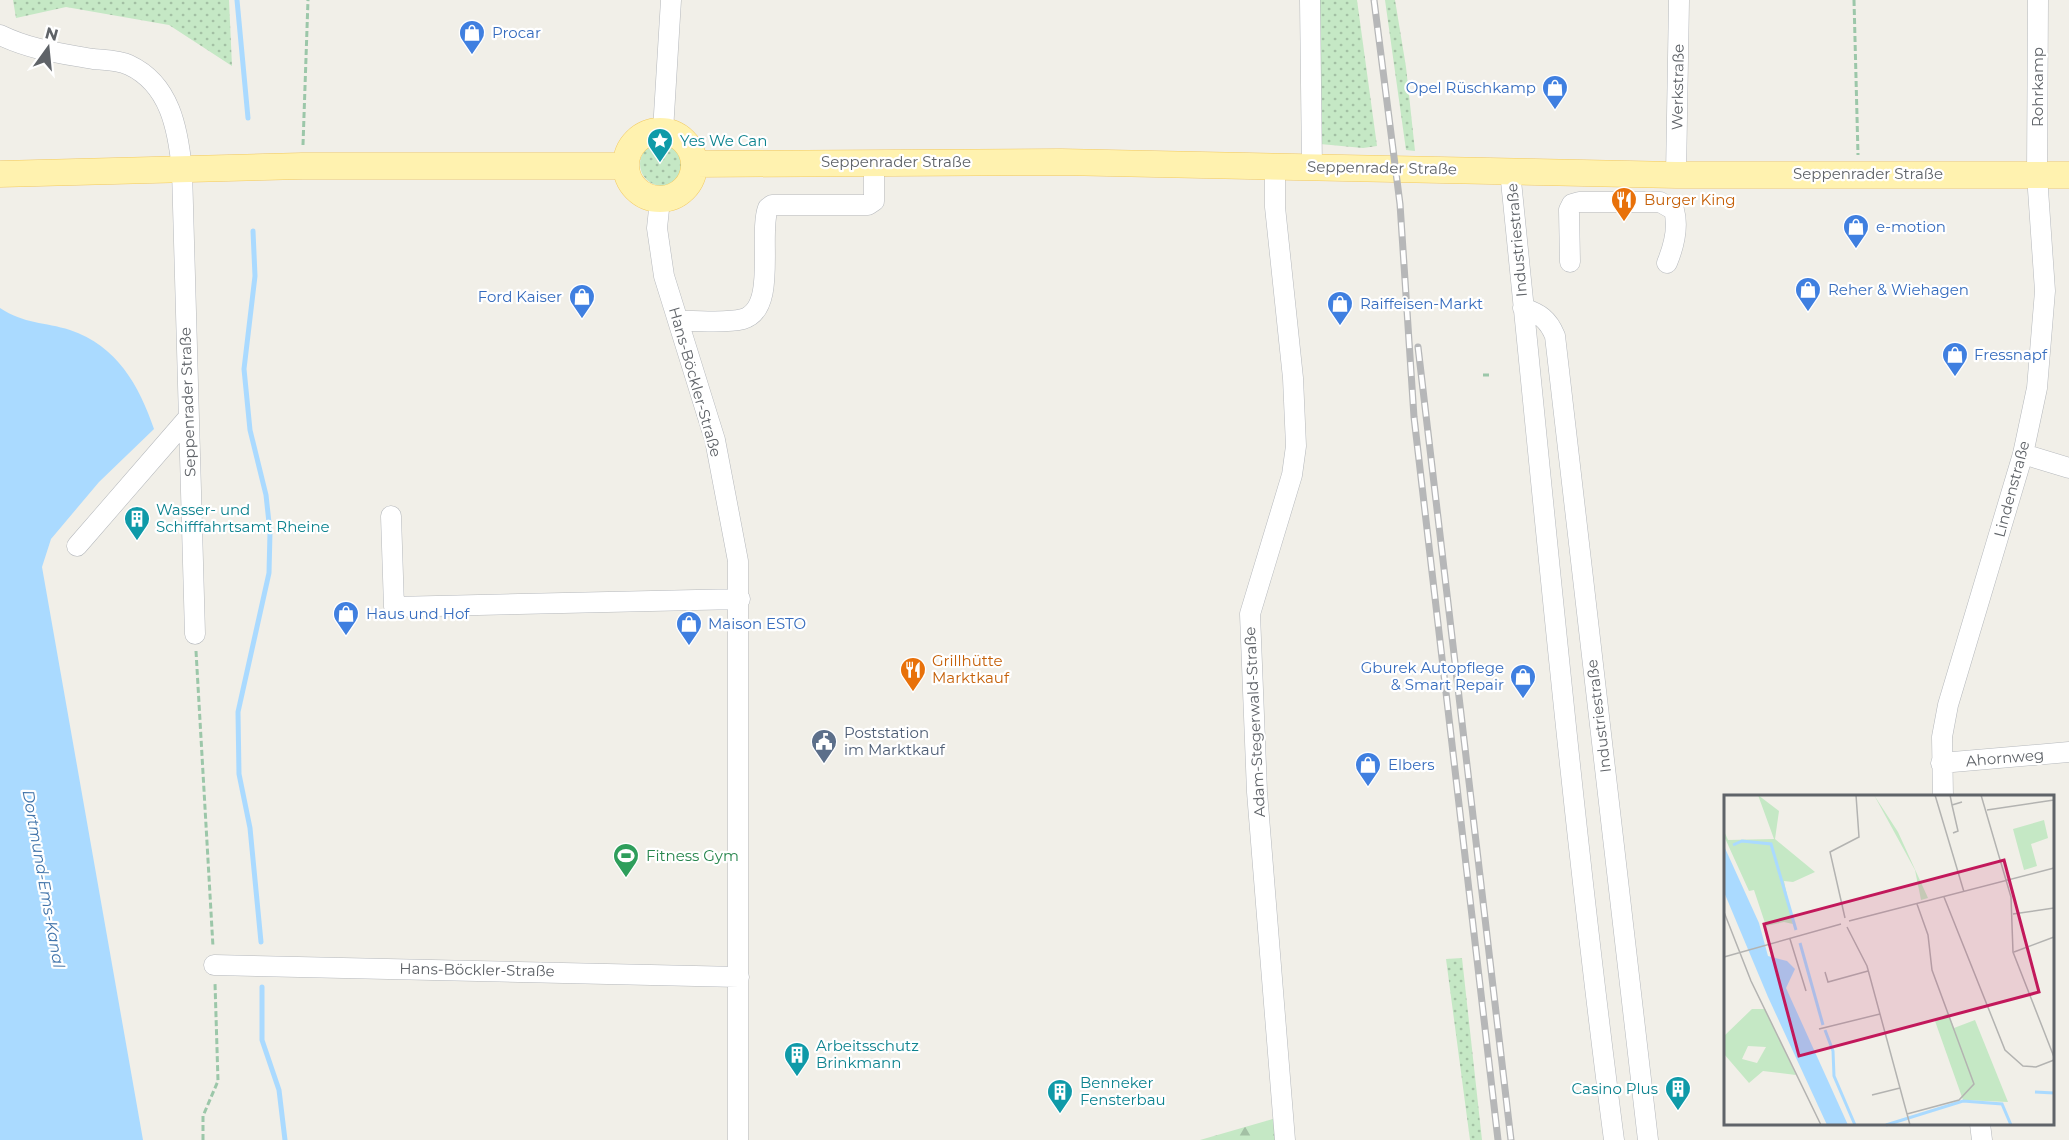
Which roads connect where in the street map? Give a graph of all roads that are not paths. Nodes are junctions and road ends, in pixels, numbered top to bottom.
1 (671, 0) edge
2 (1310, 0) edge
3 (1679, 0) edge
4 (2038, 0) edge
5 (0, 35) edge
6 (663, 131) junction
7 (874, 162) junction
8 (695, 165) junction
9 (624, 166) junction
10 (1275, 167) junction
11 (1312, 167) junction
12 (182, 170) junction
13 (1510, 171) junction
14 (0, 174) edge
15 (1676, 175) junction
16 (2037, 175) junction
17 (2069, 175) edge
18 (660, 200) junction
19 (1570, 262) dead end
20 (1667, 263) dead end
21 (1523, 308) junction
22 (678, 321) junction
23 (188, 418) junction
24 (2023, 454) junction
25 (2069, 468) edge
26 (391, 516) dead end
27 (77, 546) dead end
28 (740, 599) junction
29 (195, 634) road end
30 (2069, 752) edge
31 (1941, 763) junction
32 (1943, 795) edge
33 (214, 964) road end
34 (739, 977) junction
35 (1980, 1125) edge
36 (738, 1140) edge
37 (1285, 1140) edge
38 (1614, 1140) edge
39 (1648, 1140) edge
40 (1982, 1140) edge

1 - 6 street
2 - 11 street
3 - 15 street, Werkstraße
4 - 16 street, Rohrkamp
5 - 12 street, Seppenrader Straße
6 - 8 main road
6 - 9 main road
7 - 8 main road, Seppenrader Straße
7 - 10 main road, Seppenrader Straße
7 - 22 street
8 - 18 main road
9 - 12 main road
9 - 18 main road
10 - 11 main road, Seppenrader Straße
10 - 37 street, Adam-Stegerwald-Straße
11 - 13 main road, Seppenrader Straße
12 - 14 main road
12 - 23 street, Seppenrader Straße
13 - 15 main road, Seppenrader Straße
13 - 21 street, Industriestraße
15 - 16 main road, Seppenrader Straße
16 - 17 main road, Seppenrader Straße
16 - 24 street, Lindenstraße
18 - 22 street, Hans-Böckler-Straße
19 - 20 street
21 - 38 street, Industriestraße
21 - 39 street, Industriestraße
22 - 28 street, Hans-Böckler-Straße
23 - 27 street
23 - 29 street, Seppenrader Straße
24 - 25 street
24 - 31 street, Lindenstraße
26 - 28 street
28 - 34 street, Hans-Böckler-Straße
30 - 31 street, Ahornweg
31 - 32 street, Lindenstraße
33 - 34 street, Hans-Böckler-Straße
34 - 36 street, Hans-Böckler-Straße
35 - 40 street

